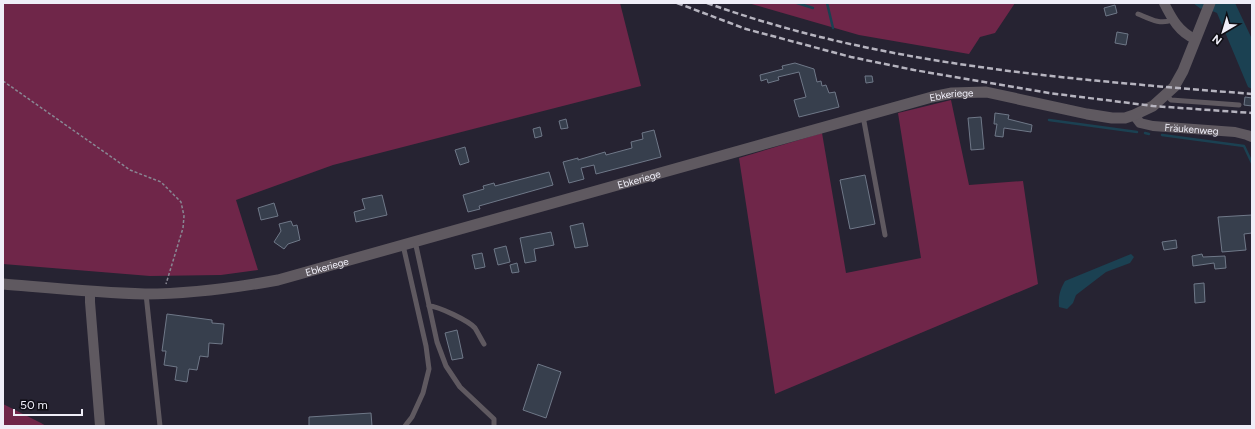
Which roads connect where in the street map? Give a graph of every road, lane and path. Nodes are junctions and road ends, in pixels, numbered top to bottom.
1 (1164, 3) edge
2 (1210, 3) edge
3 (1138, 14) dead end
4 (1172, 20) junction
5 (1195, 39) junction
6 (3, 81) edge
7 (1166, 95) junction
8 (1239, 105) dead end
9 (1134, 115) junction
10 (863, 116) junction
11 (1252, 137) edge
12 (885, 235) dead end
13 (415, 241) junction
14 (403, 245) junction
15 (3, 284) edge
16 (90, 291) junction
17 (164, 293) junction
18 (146, 294) junction
19 (429, 306) junction
20 (484, 344) dead end
21 (100, 426) edge
22 (160, 426) edge
23 (405, 426) edge
24 (494, 426) edge

1 - 4 street
2 - 5 street, Ebkeriege
3 - 4 lane
4 - 5 street
5 - 7 street, Ebkeriege
6 - 17 path
7 - 8 lane
7 - 9 street, Ebkeriege
9 - 10 street, Ebkeriege
9 - 11 street, Fräukenweg
10 - 12 lane
10 - 13 street, Ebkeriege
13 - 14 street, Ebkeriege
13 - 19 lane
14 - 17 street, Ebkeriege
14 - 23 lane
15 - 16 street, Ebkeriege
16 - 18 street, Ebkeriege
16 - 21 street
17 - 18 street, Ebkeriege
18 - 22 lane
19 - 20 lane
19 - 24 lane

